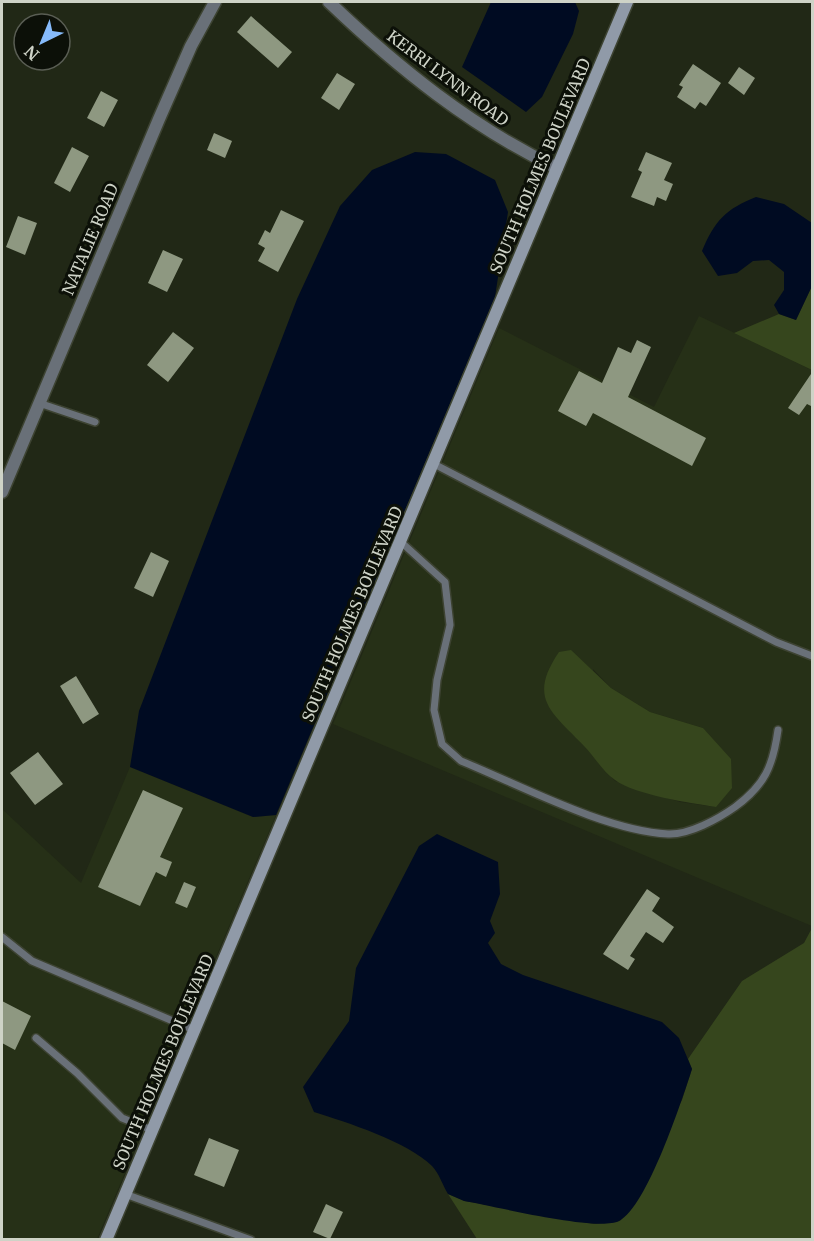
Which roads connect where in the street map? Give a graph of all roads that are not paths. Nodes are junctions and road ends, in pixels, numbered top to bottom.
1 (215, 2) edge
2 (329, 2) edge
3 (627, 2) edge
4 (557, 168) junction
5 (39, 403) junction
6 (95, 422) dead end
7 (434, 464) junction
8 (2, 492) edge
9 (401, 542) junction
10 (813, 656) edge
11 (778, 730) dead end
12 (2, 937) edge
13 (194, 1030) junction
14 (36, 1038) dead end
15 (152, 1130) junction
16 (125, 1194) junction
17 (105, 1239) edge
18 (251, 1239) edge

1 - 5 street, NATALIE ROAD
2 - 4 street, KERRI LYNN ROAD
3 - 4 main road, SOUTH HOLMES BOULEVARD
4 - 7 main road, SOUTH HOLMES BOULEVARD
5 - 6 lane
5 - 8 street, NATALIE ROAD
7 - 9 main road, SOUTH HOLMES BOULEVARD
7 - 10 lane
9 - 11 lane
9 - 13 main road, SOUTH HOLMES BOULEVARD
12 - 13 lane
13 - 15 main road, SOUTH HOLMES BOULEVARD
14 - 15 lane
15 - 16 main road, SOUTH HOLMES BOULEVARD
16 - 17 main road, SOUTH HOLMES BOULEVARD
16 - 18 lane

